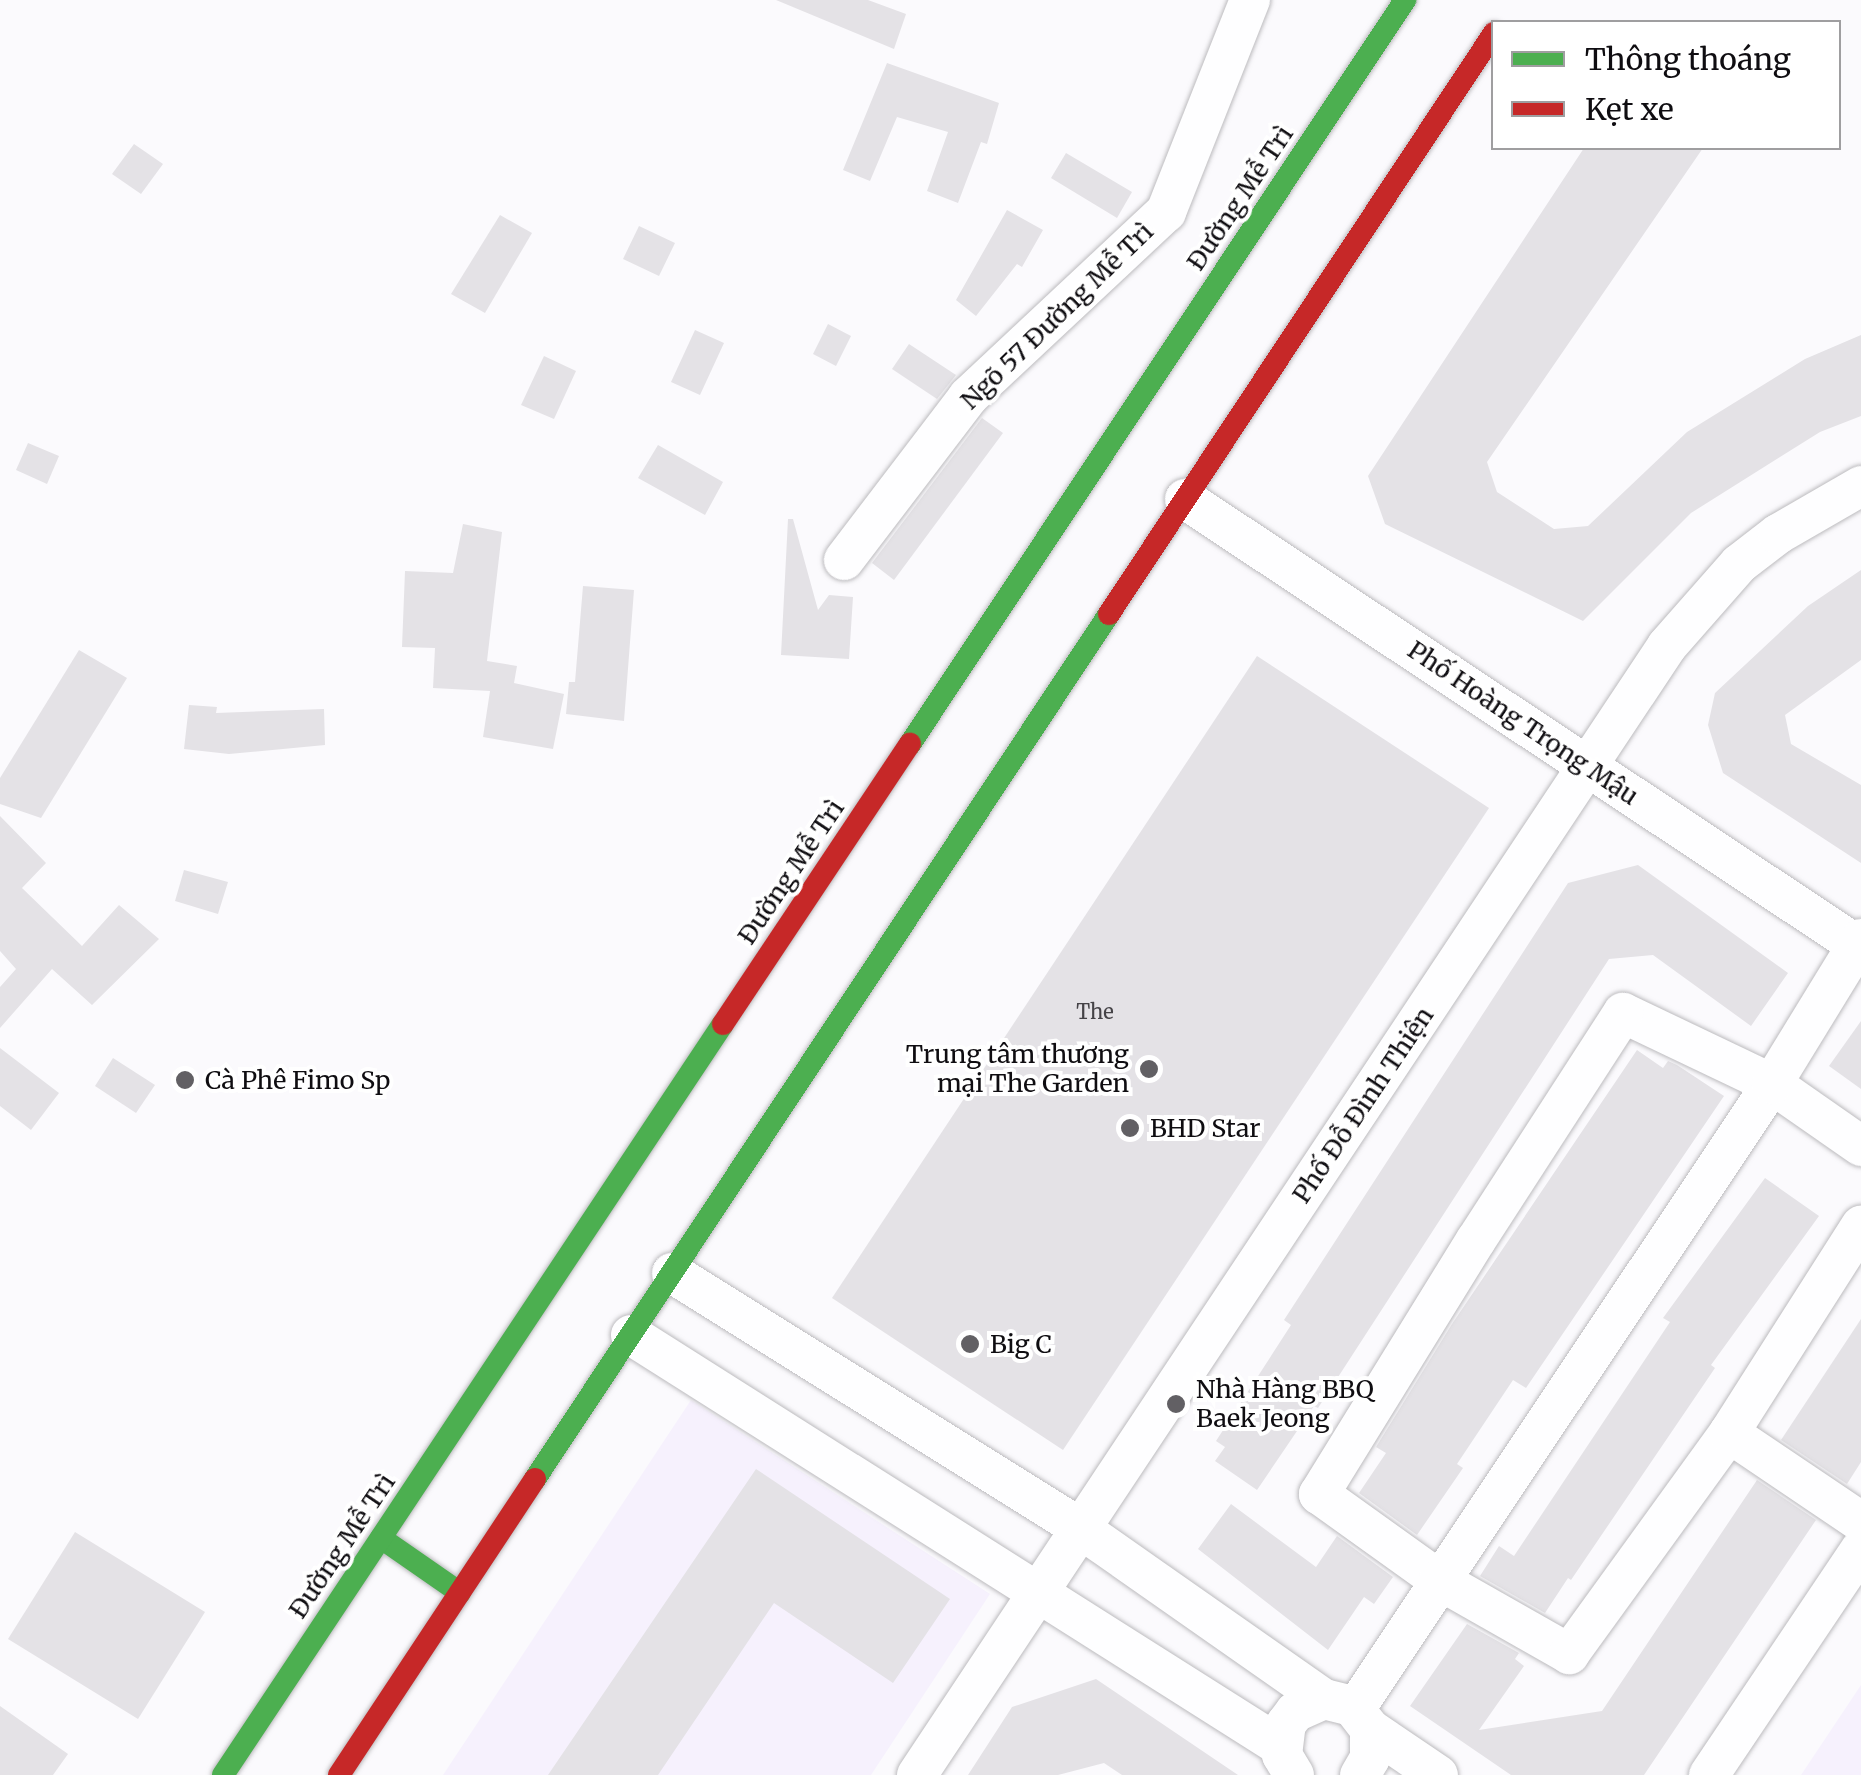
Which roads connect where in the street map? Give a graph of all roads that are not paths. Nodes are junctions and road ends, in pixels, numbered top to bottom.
1 (1250, 0) edge
2 (1406, 0) edge
3 (1491, 38) edge
4 (1861, 486) edge
5 (1185, 499) junction
6 (844, 560) dead end
7 (1588, 767) junction
8 (1859, 944) edge
9 (1772, 1084) junction
10 (1861, 1146) edge
11 (1861, 1226) edge
12 (672, 1273) junction
13 (630, 1335) junction
14 (1729, 1433) junction
15 (1861, 1522) edge
16 (1081, 1529) junction
17 (381, 1538) junction
18 (1861, 1549) edge
19 (1440, 1580) junction
20 (1040, 1592) junction
21 (460, 1593) junction
22 (1350, 1712) junction
23 (1288, 1761) edge
24 (223, 1775) edge
25 (339, 1775) edge
26 (917, 1775) edge
27 (1360, 1775) edge
28 (1438, 1775) edge
29 (1709, 1775) edge

1 - 6 street, Ngõ 57 Đường Mễ Trì
2 - 17 main road, Đường Mễ Trì
3 - 5 main road
4 - 7 street, Phố Đỗ Đình Thiện
5 - 7 street, Phố Hoàng Trọng Mậu
5 - 12 main road
7 - 8 street, Phố Hoàng Trọng Mậu
7 - 16 street, Phố Đỗ Đình Thiện
8 - 9 street
9 - 10 street
9 - 19 street
9 - 19 street
11 - 14 street
12 - 13 main road
12 - 16 street
13 - 20 street
13 - 21 main road
14 - 15 street
14 - 19 street
16 - 20 street, Phố Đỗ Đình Thiện
16 - 22 street
17 - 21 main road
17 - 24 main road, Đường Mễ Trì
18 - 29 street
19 - 22 street
20 - 23 street
20 - 26 street, Phố Đỗ Đình Thiện
21 - 25 main road
22 - 23 street
22 - 27 street
22 - 28 street

